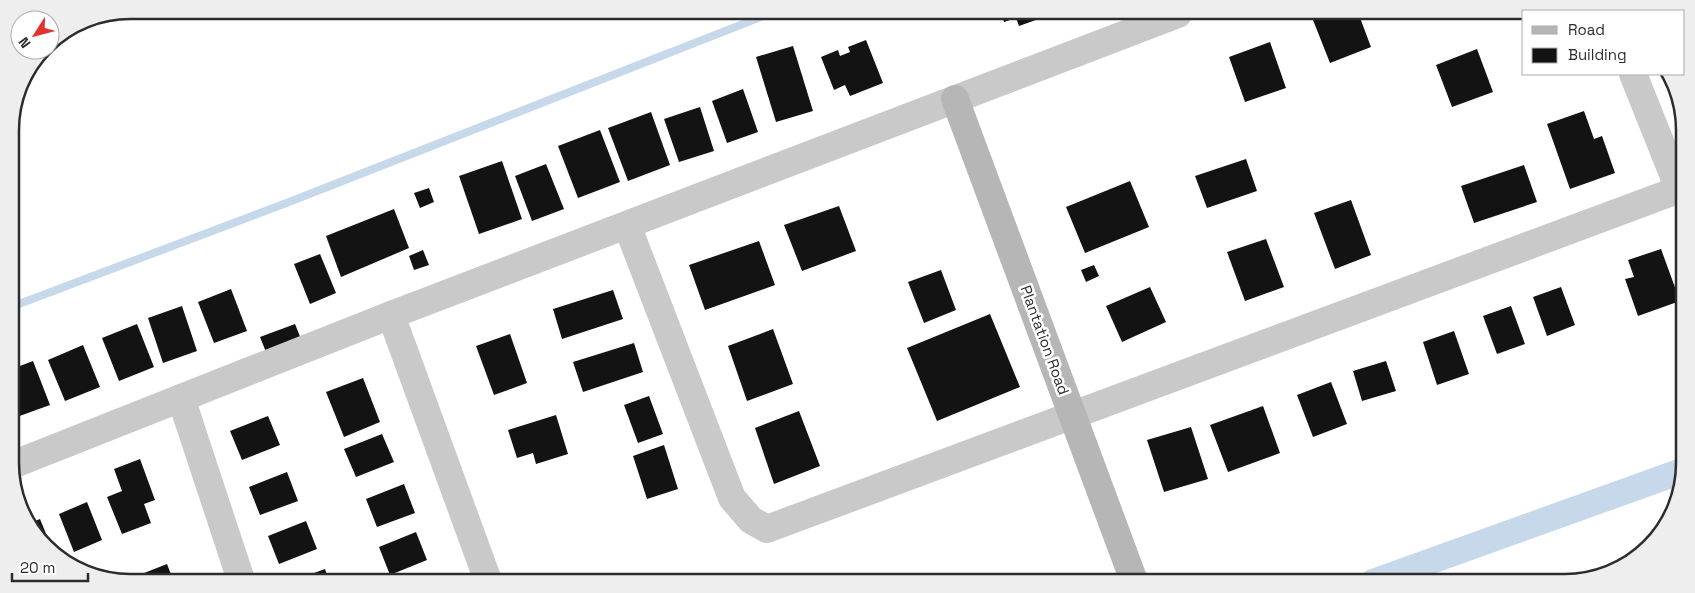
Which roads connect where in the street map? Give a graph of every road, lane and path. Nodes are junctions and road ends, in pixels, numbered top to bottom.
1 (1165, 19) edge
2 (1633, 75) edge
3 (956, 99) junction
4 (1676, 177) edge
5 (1676, 191) edge
6 (627, 225) junction
7 (390, 315) junction
8 (181, 398) junction
9 (1072, 415) junction
10 (19, 463) edge
11 (239, 574) edge
12 (486, 574) edge
13 (1131, 574) edge

1 - 3 street
2 - 4 street
3 - 6 street
3 - 9 street, Plantation Road
5 - 9 street
6 - 7 street
6 - 9 street
7 - 8 street
7 - 12 street
8 - 10 street
8 - 11 street
9 - 13 street, Plantation Road

